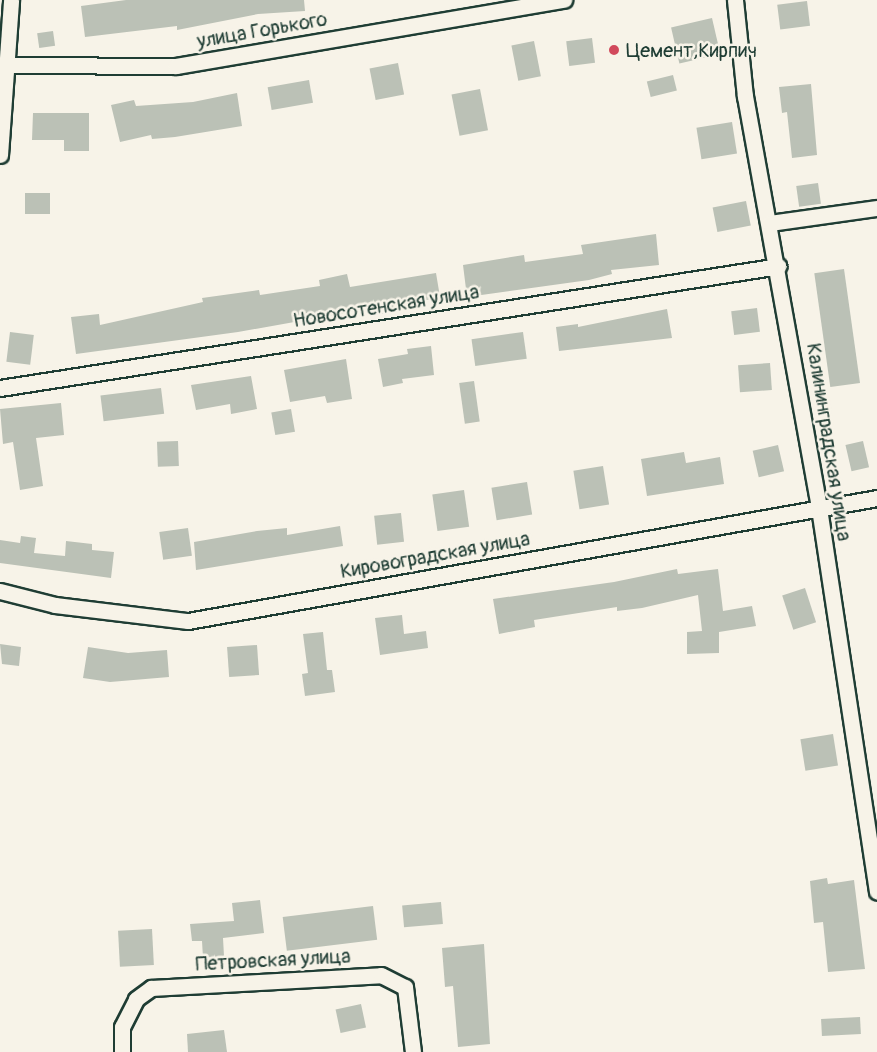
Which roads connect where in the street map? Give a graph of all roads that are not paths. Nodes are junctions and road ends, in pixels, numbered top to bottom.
1 (11, 0) edge
2 (564, 0) edge
3 (735, 0) edge
4 (4, 66) edge
5 (0, 155) edge
6 (877, 208) edge
7 (770, 223) junction
8 (779, 266) junction
9 (0, 387) edge
10 (877, 498) edge
11 (819, 508) junction
12 (0, 591) edge
13 (877, 892) edge
14 (122, 1052) edge
15 (413, 1052) edge

1 - 4 street
2 - 4 street, улица Горького
3 - 7 street, Калининградская улица
4 - 5 street
6 - 7 street
7 - 8 street, Калининградская улица
8 - 9 street, Новосотенская улица
8 - 11 street, Калининградская улица
10 - 11 street, Кировоградская улица
11 - 12 street, Кировоградская улица
11 - 13 street, Калининградская улица
14 - 15 street, Петровская улица

